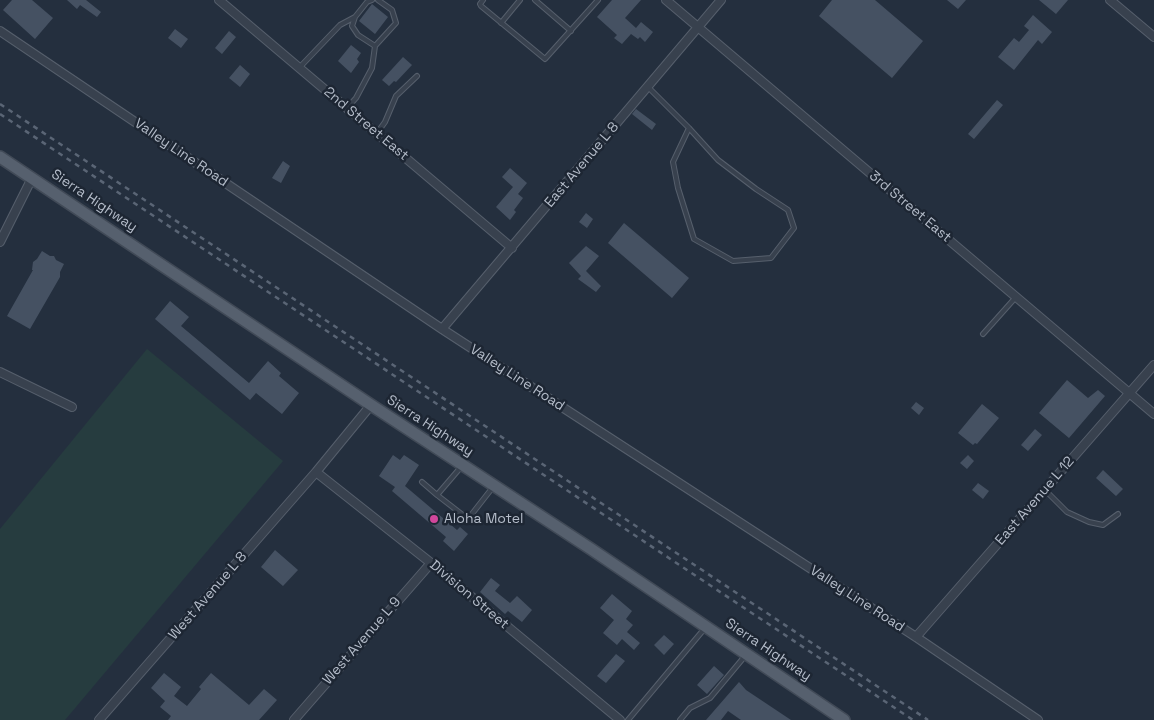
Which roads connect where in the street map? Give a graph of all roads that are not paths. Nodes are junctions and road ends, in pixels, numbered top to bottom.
1 (219, 0) edge
2 (372, 0) edge
3 (378, 0) edge
4 (483, 0) edge
5 (520, 0) edge
6 (534, 0) edge
7 (598, 0) edge
8 (666, 0) edge
9 (721, 0) edge
10 (1110, 0) edge
11 (355, 17) junction
12 (501, 23) junction
13 (698, 27) junction
14 (0, 31) edge
15 (571, 31) junction
16 (1154, 38) edge
17 (375, 46) junction
18 (299, 68) junction
19 (417, 76) dead end
20 (648, 87) junction
21 (347, 108) junction
22 (689, 128) junction
23 (377, 133) junction
24 (0, 157) edge
25 (32, 178) junction
26 (0, 242) edge
27 (512, 248) junction
28 (1016, 297) junction
29 (442, 329) junction
30 (983, 334) dead end
31 (1154, 365) edge
32 (0, 372) edge
33 (1130, 393) junction
34 (371, 405) junction
35 (72, 407) dead end
36 (1154, 414) edge
37 (462, 465) junction
38 (316, 472) junction
39 (422, 482) dead end
40 (494, 486) junction
41 (1045, 490) junction
42 (437, 495) junction
43 (1118, 514) dead end
44 (431, 563) junction
45 (706, 627) junction
46 (916, 637) junction
47 (747, 654) junction
48 (836, 718) edge
49 (99, 720) edge
50 (294, 720) edge
51 (620, 720) edge
52 (628, 720) edge
53 (680, 720) edge
54 (1038, 720) edge

1 - 18 street, 2nd Street East
2 - 11 lane
3 - 17 lane
4 - 12 lane
5 - 12 lane
6 - 15 lane
7 - 15 lane
8 - 13 street, 3rd Street East
9 - 13 street, East Avenue L 8
10 - 16 street
11 - 17 lane
11 - 18 lane
12 - 15 lane
13 - 20 street, East Avenue L 8
13 - 28 street, 3rd Street East
14 - 29 street, Valley Line Road
17 - 21 lane
18 - 21 street, 2nd Street East
19 - 23 lane
20 - 22 lane
20 - 27 street, East Avenue L 8
21 - 23 street, 2nd Street East
22 - 22 lane
23 - 27 street, 2nd Street East
24 - 25 main road, Sierra Highway
25 - 26 street
25 - 34 main road, Sierra Highway
27 - 29 street, East Avenue L 8
28 - 30 lane
28 - 33 street, 3rd Street East
29 - 46 street, Valley Line Road
31 - 33 street, East Avenue L 12
32 - 35 street
33 - 36 street, 3rd Street East
33 - 41 street, East Avenue L 12
34 - 37 main road, Sierra Highway
34 - 38 street
37 - 40 main road, Sierra Highway
37 - 42 lane
38 - 44 street, Division Street
38 - 49 street, West Avenue L 8
39 - 42 lane
40 - 42 lane
40 - 45 main road, Sierra Highway
41 - 43 lane
41 - 46 street, East Avenue L 12
44 - 50 street, West Avenue L 9
44 - 51 street, Division Street
45 - 47 main road, Sierra Highway
45 - 52 lane
46 - 54 street, Valley Line Road
47 - 48 main road, Sierra Highway
47 - 53 lane

